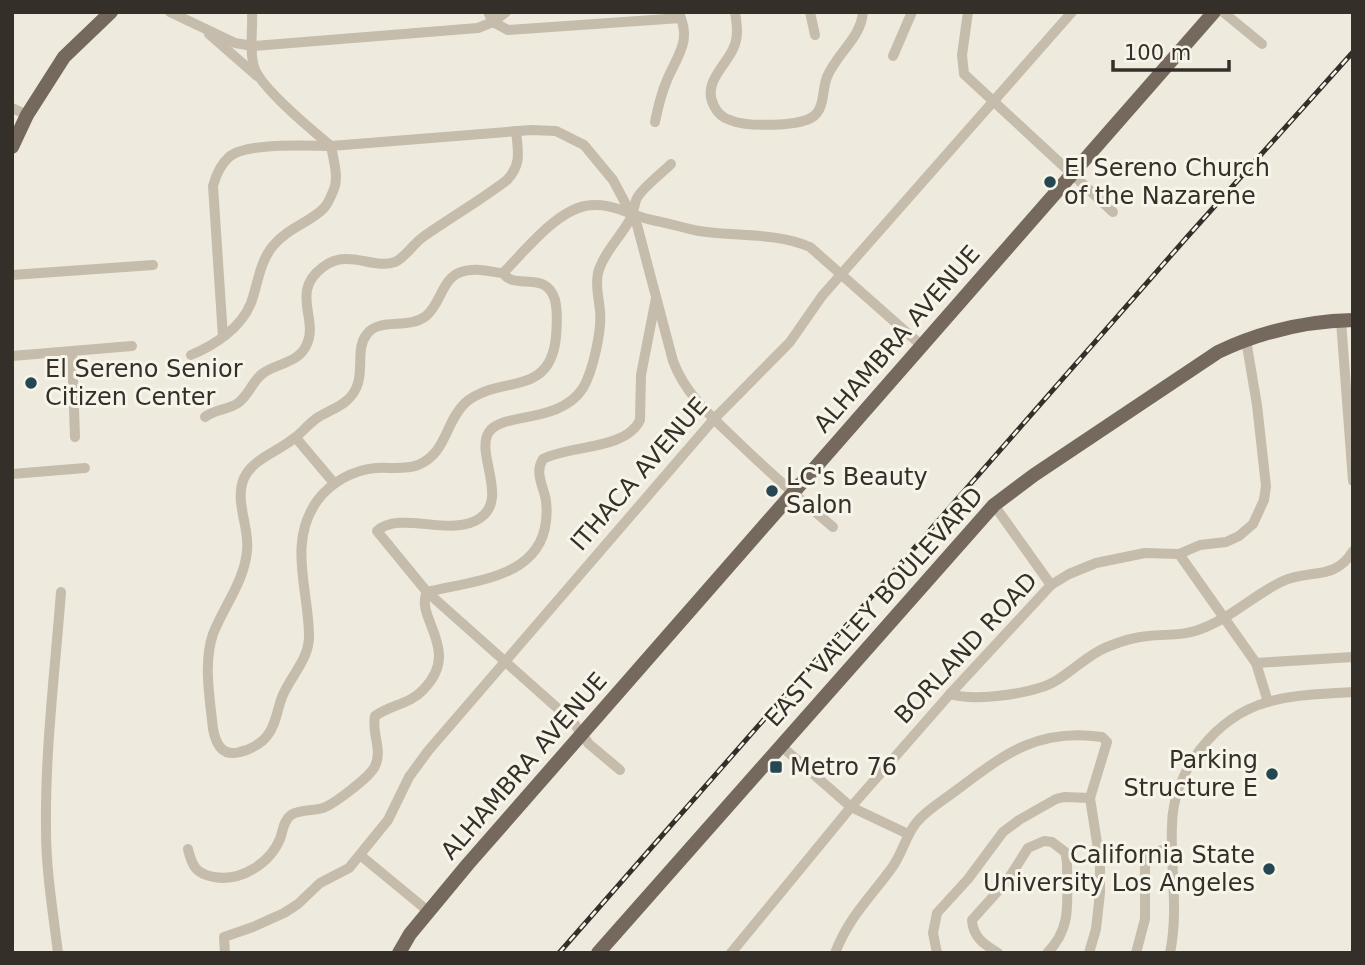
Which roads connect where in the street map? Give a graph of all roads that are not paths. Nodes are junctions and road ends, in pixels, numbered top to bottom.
1 (111, 12) edge
2 (170, 12) edge
3 (251, 12) edge
4 (506, 12) edge
5 (735, 12) edge
6 (810, 12) edge
7 (863, 12) edge
8 (912, 12) edge
9 (968, 12) edge
10 (1072, 12) edge
11 (1214, 12) edge
12 (1223, 12) edge
13 (680, 15) edge
14 (491, 17) edge
15 (201, 27) junction
16 (815, 35) dead end
17 (1262, 44) dead end
18 (253, 47) junction
19 (893, 56) dead end
20 (260, 78) junction
21 (994, 102) junction
22 (12, 108) edge
23 (27, 115) junction
24 (655, 122) dead end
25 (516, 131) junction
26 (331, 146) junction
27 (12, 147) edge
28 (671, 164) dead end
29 (1071, 174) junction
30 (1113, 212) dead end
31 (632, 215) junction
32 (153, 265) dead end
33 (503, 274) junction
34 (12, 275) edge
35 (840, 276) junction
36 (656, 298) junction
37 (1347, 321) edge
38 (223, 337) junction
39 (1247, 340) junction
40 (920, 345) junction
41 (132, 346) dead end
42 (72, 352) junction
43 (191, 355) dead end
44 (12, 356) edge
45 (205, 418) dead end
46 (714, 419) junction
47 (75, 437) dead end
48 (296, 438) junction
49 (85, 468) dead end
50 (12, 474) edge
51 (1353, 481) edge
52 (334, 483) junction
53 (792, 492) junction
54 (994, 505) junction
55 (833, 527) dead end
56 (1353, 551) edge
57 (1179, 554) junction
58 (1051, 585) junction
59 (61, 592) dead end
60 (427, 592) junction
61 (1223, 618) junction
62 (1353, 657) edge
63 (506, 662) junction
64 (1256, 663) junction
65 (1353, 692) edge
66 (950, 694) junction
67 (1268, 702) junction
68 (581, 733) junction
69 (780, 745) junction
70 (620, 770) dead end
71 (1090, 799) junction
72 (851, 807) junction
73 (908, 835) junction
74 (1172, 847) junction
75 (188, 849) dead end
76 (360, 855) junction
77 (428, 911) junction
78 (58, 953) edge
79 (225, 953) edge
80 (399, 953) edge
81 (598, 953) edge
82 (731, 953) edge
83 (835, 953) edge
84 (937, 953) edge
85 (998, 953) edge
86 (1046, 953) edge
87 (1089, 953) edge
88 (1136, 953) edge
89 (1171, 953) edge

1 - 23 main road
2 - 15 street
3 - 18 street
4 - 14 street
5 - 7 street
6 - 16 street
8 - 19 street
9 - 21 street
10 - 21 street, ITHACA AVENUE
11 - 29 main road, ALHAMBRA AVENUE
12 - 17 street
13 - 14 street
13 - 24 street
14 - 18 street
15 - 18 street
15 - 20 street
18 - 20 street
20 - 26 street
21 - 29 street
21 - 35 street, ITHACA AVENUE
22 - 23 street
23 - 27 main road
25 - 26 street
25 - 31 street
25 - 45 street
26 - 38 street
26 - 38 street
28 - 31 street
29 - 30 street
29 - 40 main road, ALHAMBRA AVENUE
31 - 33 street
31 - 35 street
31 - 36 street
31 - 60 street
32 - 34 street
33 - 48 street
33 - 52 street
35 - 40 street
35 - 46 street, ITHACA AVENUE
36 - 46 street
36 - 60 street
37 - 39 main road, EAST VALLEY BOULEVARD
37 - 51 street
38 - 43 street
39 - 54 main road, EAST VALLEY BOULEVARD
39 - 57 street, BORLAND ROAD
40 - 53 main road, ALHAMBRA AVENUE
41 - 42 street
42 - 44 street
42 - 47 street
46 - 53 street
46 - 63 street, ITHACA AVENUE
48 - 52 street
48 - 52 street
49 - 50 street
53 - 55 street
53 - 68 main road, ALHAMBRA AVENUE
54 - 58 street
54 - 69 main road, EAST VALLEY BOULEVARD
56 - 61 street
57 - 58 street, BORLAND ROAD
57 - 61 street
58 - 66 street, BORLAND ROAD
59 - 78 street
60 - 63 street
60 - 75 street
61 - 64 street
61 - 66 street
62 - 64 street
63 - 68 street
63 - 76 street, ITHACA AVENUE
64 - 67 street
65 - 67 street
66 - 72 street, BORLAND ROAD
67 - 74 street
68 - 70 street
68 - 77 main road, ALHAMBRA AVENUE
69 - 72 street
69 - 81 main road, EAST VALLEY BOULEVARD
71 - 73 street
71 - 84 street
71 - 87 street
72 - 73 street
72 - 82 street, BORLAND ROAD
73 - 83 street
74 - 88 street
74 - 89 street
76 - 77 street
76 - 79 street, ITHACA AVENUE
77 - 80 main road, ALHAMBRA AVENUE
85 - 86 street

